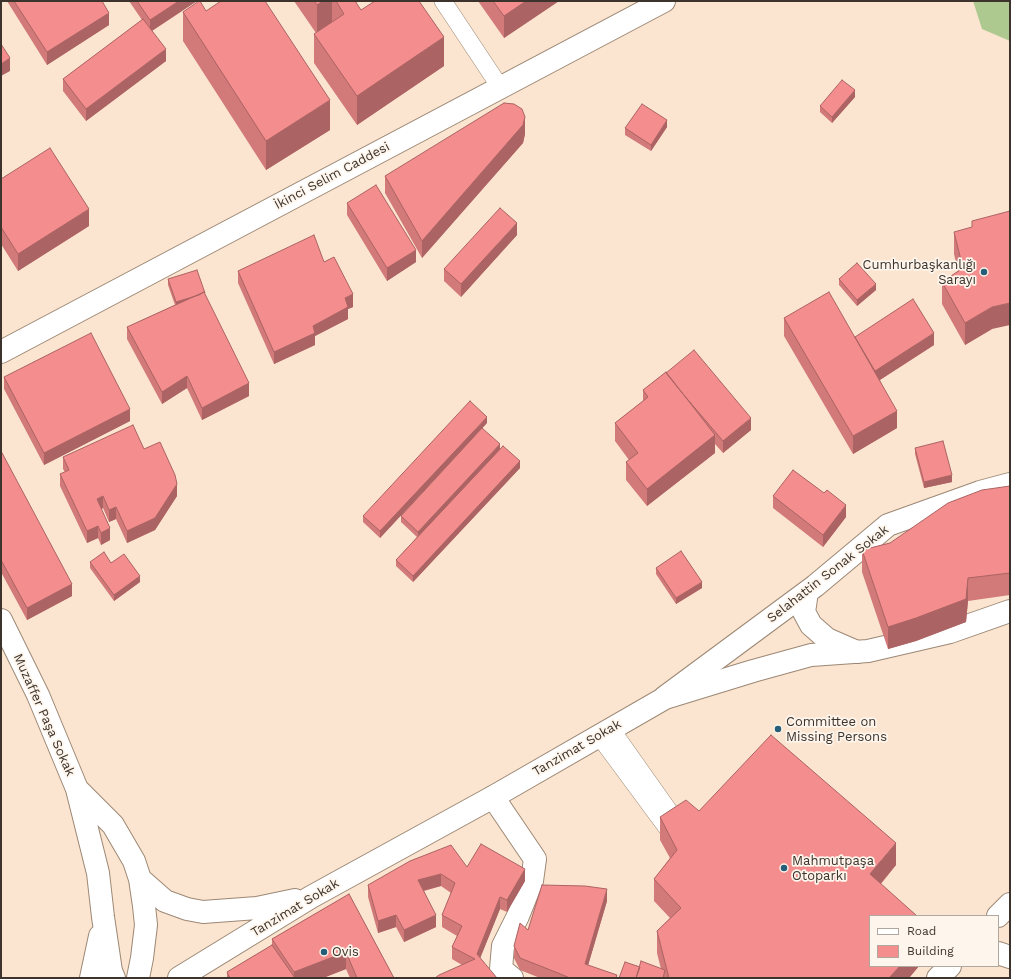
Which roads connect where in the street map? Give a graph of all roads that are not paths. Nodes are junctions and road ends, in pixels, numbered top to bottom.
1 (443, 1) edge
2 (664, 1) edge
3 (500, 87) junction
4 (1, 352) edge
5 (1010, 484) edge
6 (807, 592) junction
7 (1010, 611) edge
8 (1, 620) edge
9 (856, 652) junction
10 (665, 698) junction
11 (605, 732) junction
12 (77, 789) junction
13 (493, 797) junction
14 (675, 830) edge
15 (140, 878) junction
16 (311, 897) junction
17 (1010, 904) edge
18 (999, 915) edge
19 (103, 916) junction
20 (999, 953) edge
21 (1010, 957) edge
22 (949, 967) edge
23 (91, 978) edge
24 (114, 978) edge
25 (138, 978) edge
26 (180, 978) edge
27 (512, 978) edge
28 (938, 978) edge

1 - 3 lane
2 - 3 street, İkinci Selim Caddesi
3 - 4 street, İkinci Selim Caddesi
5 - 6 street, Selahattin Sonak Sokak
6 - 9 street
6 - 10 street, Selahattin Sonak Sokak
7 - 9 street, Tanzimat Sokak
8 - 12 street, Muzaffer Paşa Sokak
9 - 10 street, Tanzimat Sokak
10 - 11 street, Tanzimat Sokak
11 - 13 street, Tanzimat Sokak
11 - 14 lane
12 - 15 street
12 - 19 street
13 - 16 street, Tanzimat Sokak
13 - 27 street
15 - 16 street
15 - 25 street
16 - 26 street, Tanzimat Sokak
17 - 18 street
19 - 23 street
19 - 24 street
20 - 21 street
22 - 28 street

